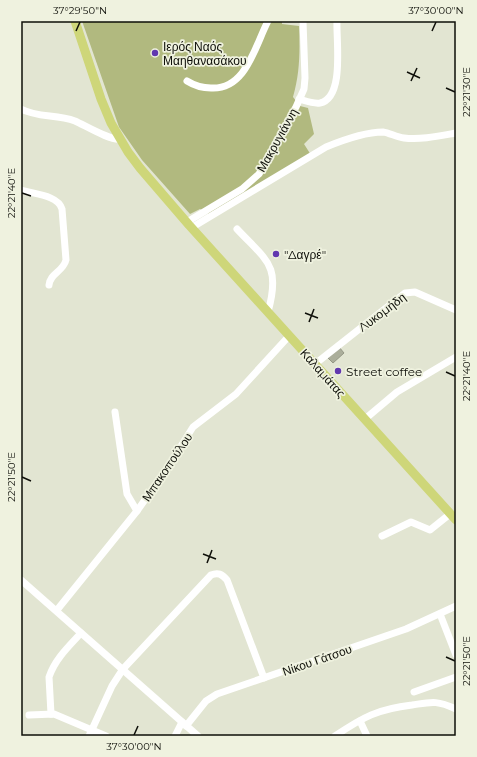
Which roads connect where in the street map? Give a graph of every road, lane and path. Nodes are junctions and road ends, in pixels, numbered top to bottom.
1 (75, 21) edge
2 (268, 21) edge
3 (303, 21) edge
4 (337, 21) edge
5 (187, 81) dead end
6 (299, 99) junction
7 (21, 109) edge
8 (456, 133) edge
9 (120, 140) junction
10 (21, 190) edge
11 (189, 225) junction
12 (237, 229) dead end
13 (49, 285) dead end
14 (456, 310) edge
15 (268, 312) junction
16 (289, 336) junction
17 (456, 357) edge
18 (315, 364) junction
19 (115, 412) dead end
20 (365, 420) junction
21 (137, 511) junction
22 (453, 517) edge
23 (382, 536) dead end
24 (21, 580) edge
25 (456, 606) edge
26 (57, 610) junction
27 (440, 614) junction
28 (81, 633) junction
29 (456, 655) edge
30 (123, 669) junction
31 (456, 677) edge
32 (264, 678) junction
33 (414, 692) dead end
34 (456, 709) edge
35 (51, 714) junction
36 (29, 715) dead end
37 (360, 720) junction
38 (184, 724) junction
39 (90, 733) edge
40 (106, 736) edge
41 (175, 736) edge
42 (198, 736) edge
43 (335, 736) edge
44 (367, 736) edge

1 - 9 main road, Καλαμάτας
2 - 5 street
3 - 6 street, Μακρυγιάννη
4 - 6 street
6 - 11 street, Μακρυγιάννη
7 - 9 street
8 - 11 street
9 - 11 main road, Καλαμάτας
10 - 13 street
11 - 15 main road, Καλαμάτας
12 - 15 street
14 - 18 street, Λυκομήδη
15 - 16 main road, Καλαμάτας
16 - 18 main road, Καλαμάτας
16 - 21 street, Μπακοπούλου
17 - 20 street
18 - 20 main road, Καλαμάτας
19 - 21 street
20 - 22 main road, Καλαμάτας
21 - 26 street, Μπακοπούλου
22 - 23 street
24 - 26 street
25 - 27 street, Νίκου Γάτσου
26 - 28 street
27 - 29 street
27 - 32 street, Νίκου Γάτσου
28 - 30 street
28 - 35 street
30 - 32 street
30 - 38 street
30 - 39 street
31 - 33 street
32 - 38 street, Νίκου Γάτσου
34 - 37 street
35 - 36 street
35 - 39 street
37 - 43 street
37 - 44 street
38 - 41 street, Νίκου Γάτσου
38 - 42 street
39 - 40 street

